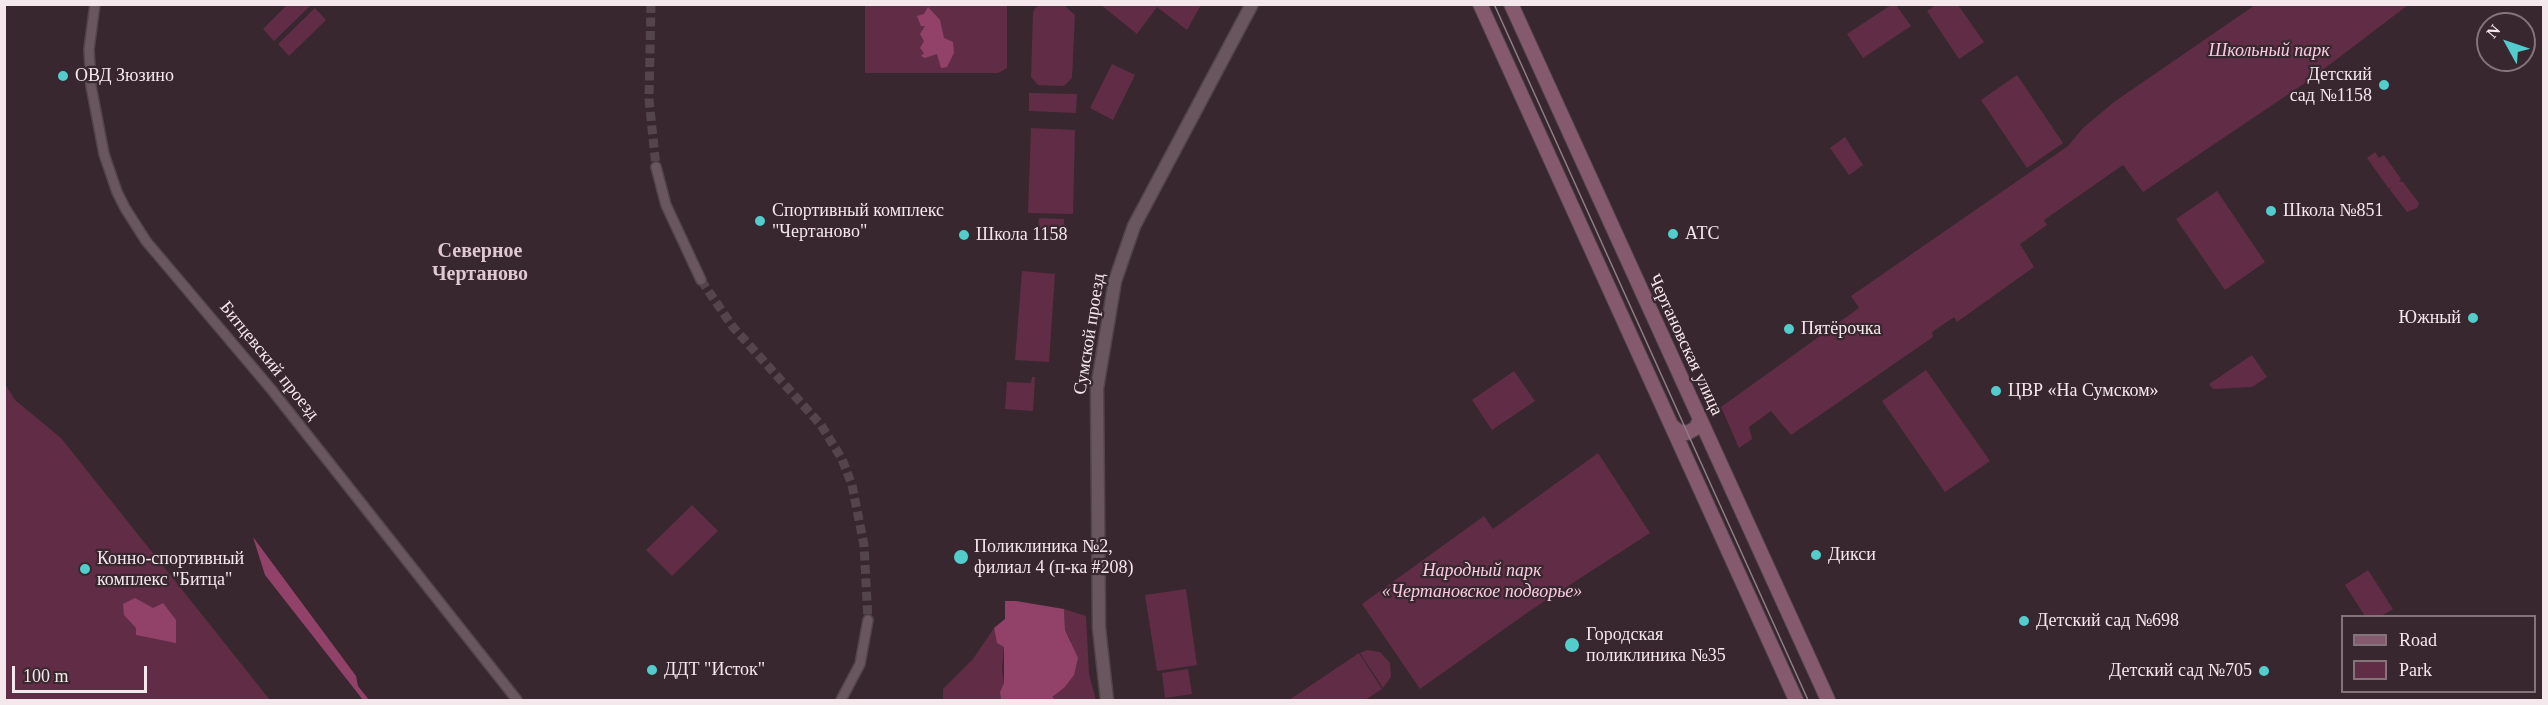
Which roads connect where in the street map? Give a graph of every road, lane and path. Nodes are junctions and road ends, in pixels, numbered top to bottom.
1 (95, 4) edge
2 (1252, 4) edge
3 (1480, 4) edge
4 (1511, 4) edge
5 (656, 167) tunnel mouth
6 (701, 280) tunnel mouth
7 (1700, 419) junction
8 (1672, 426) junction
9 (1720, 462) junction
10 (1694, 473) junction
11 (868, 620) tunnel mouth
12 (517, 700) edge
13 (841, 700) edge
14 (1107, 700) edge
15 (1796, 700) edge
16 (1828, 700) edge

1 - 12 street, Битцевский проезд
2 - 14 street, Сумской проезд
3 - 8 main road
4 - 7 main road, Чертановская улица
5 - 6 street
7 - 8 main road
7 - 9 main road, Чертановская улица
8 - 10 main road
9 - 10 main road
9 - 16 main road, Чертановская улица
10 - 15 main road
11 - 13 street

